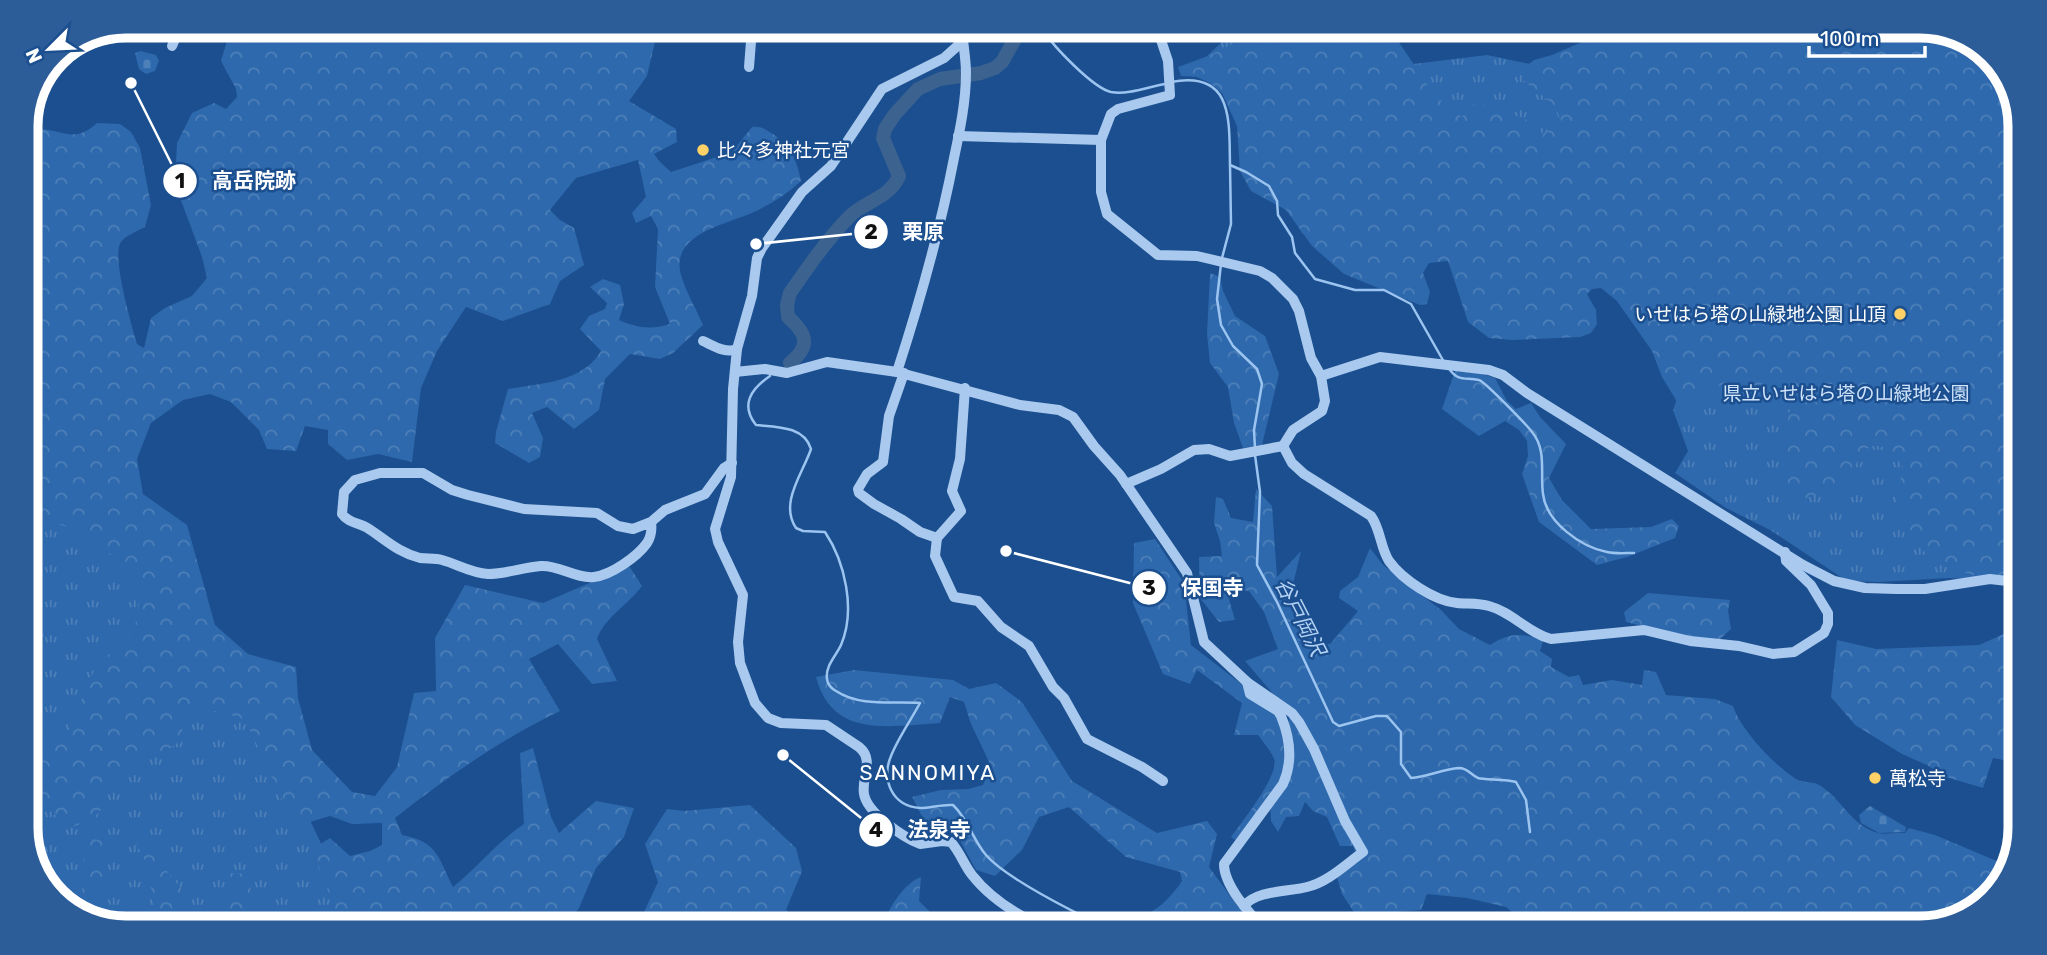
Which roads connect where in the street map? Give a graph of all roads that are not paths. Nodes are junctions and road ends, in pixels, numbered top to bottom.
1 (175, 39) edge
2 (751, 39) edge
3 (1161, 39) edge
4 (963, 41) joint
5 (172, 46) dead end
6 (749, 66) dead end
7 (958, 136) junction
8 (1101, 140) junction
9 (703, 341) dead end
10 (737, 349) junction
11 (735, 372) junction
12 (901, 372) junction
13 (1321, 376) junction
14 (965, 388) junction
15 (1283, 446) junction
16 (732, 463) junction
17 (1126, 484) junction
18 (651, 522) junction
19 (937, 538) junction
20 (1785, 552) junction
21 (2008, 581) edge
22 (1247, 682) junction
23 (1163, 781) dead end
24 (1244, 906) junction
25 (1022, 916) edge
26 (1250, 916) edge

1 - 5 street
2 - 6 street
3 - 8 street
4 - 7 street
4 - 10 street
7 - 8 street
7 - 12 street
8 - 13 street
9 - 10 street
10 - 11 street
11 - 12 street
11 - 16 street
12 - 14 street
12 - 19 street
13 - 15 street
13 - 20 street
14 - 17 street
14 - 19 street
15 - 17 street
15 - 20 street
16 - 18 street
16 - 25 street
17 - 22 street
18 - 18 street
19 - 23 street
20 - 21 street
22 - 24 street
22 - 24 street
24 - 26 street

